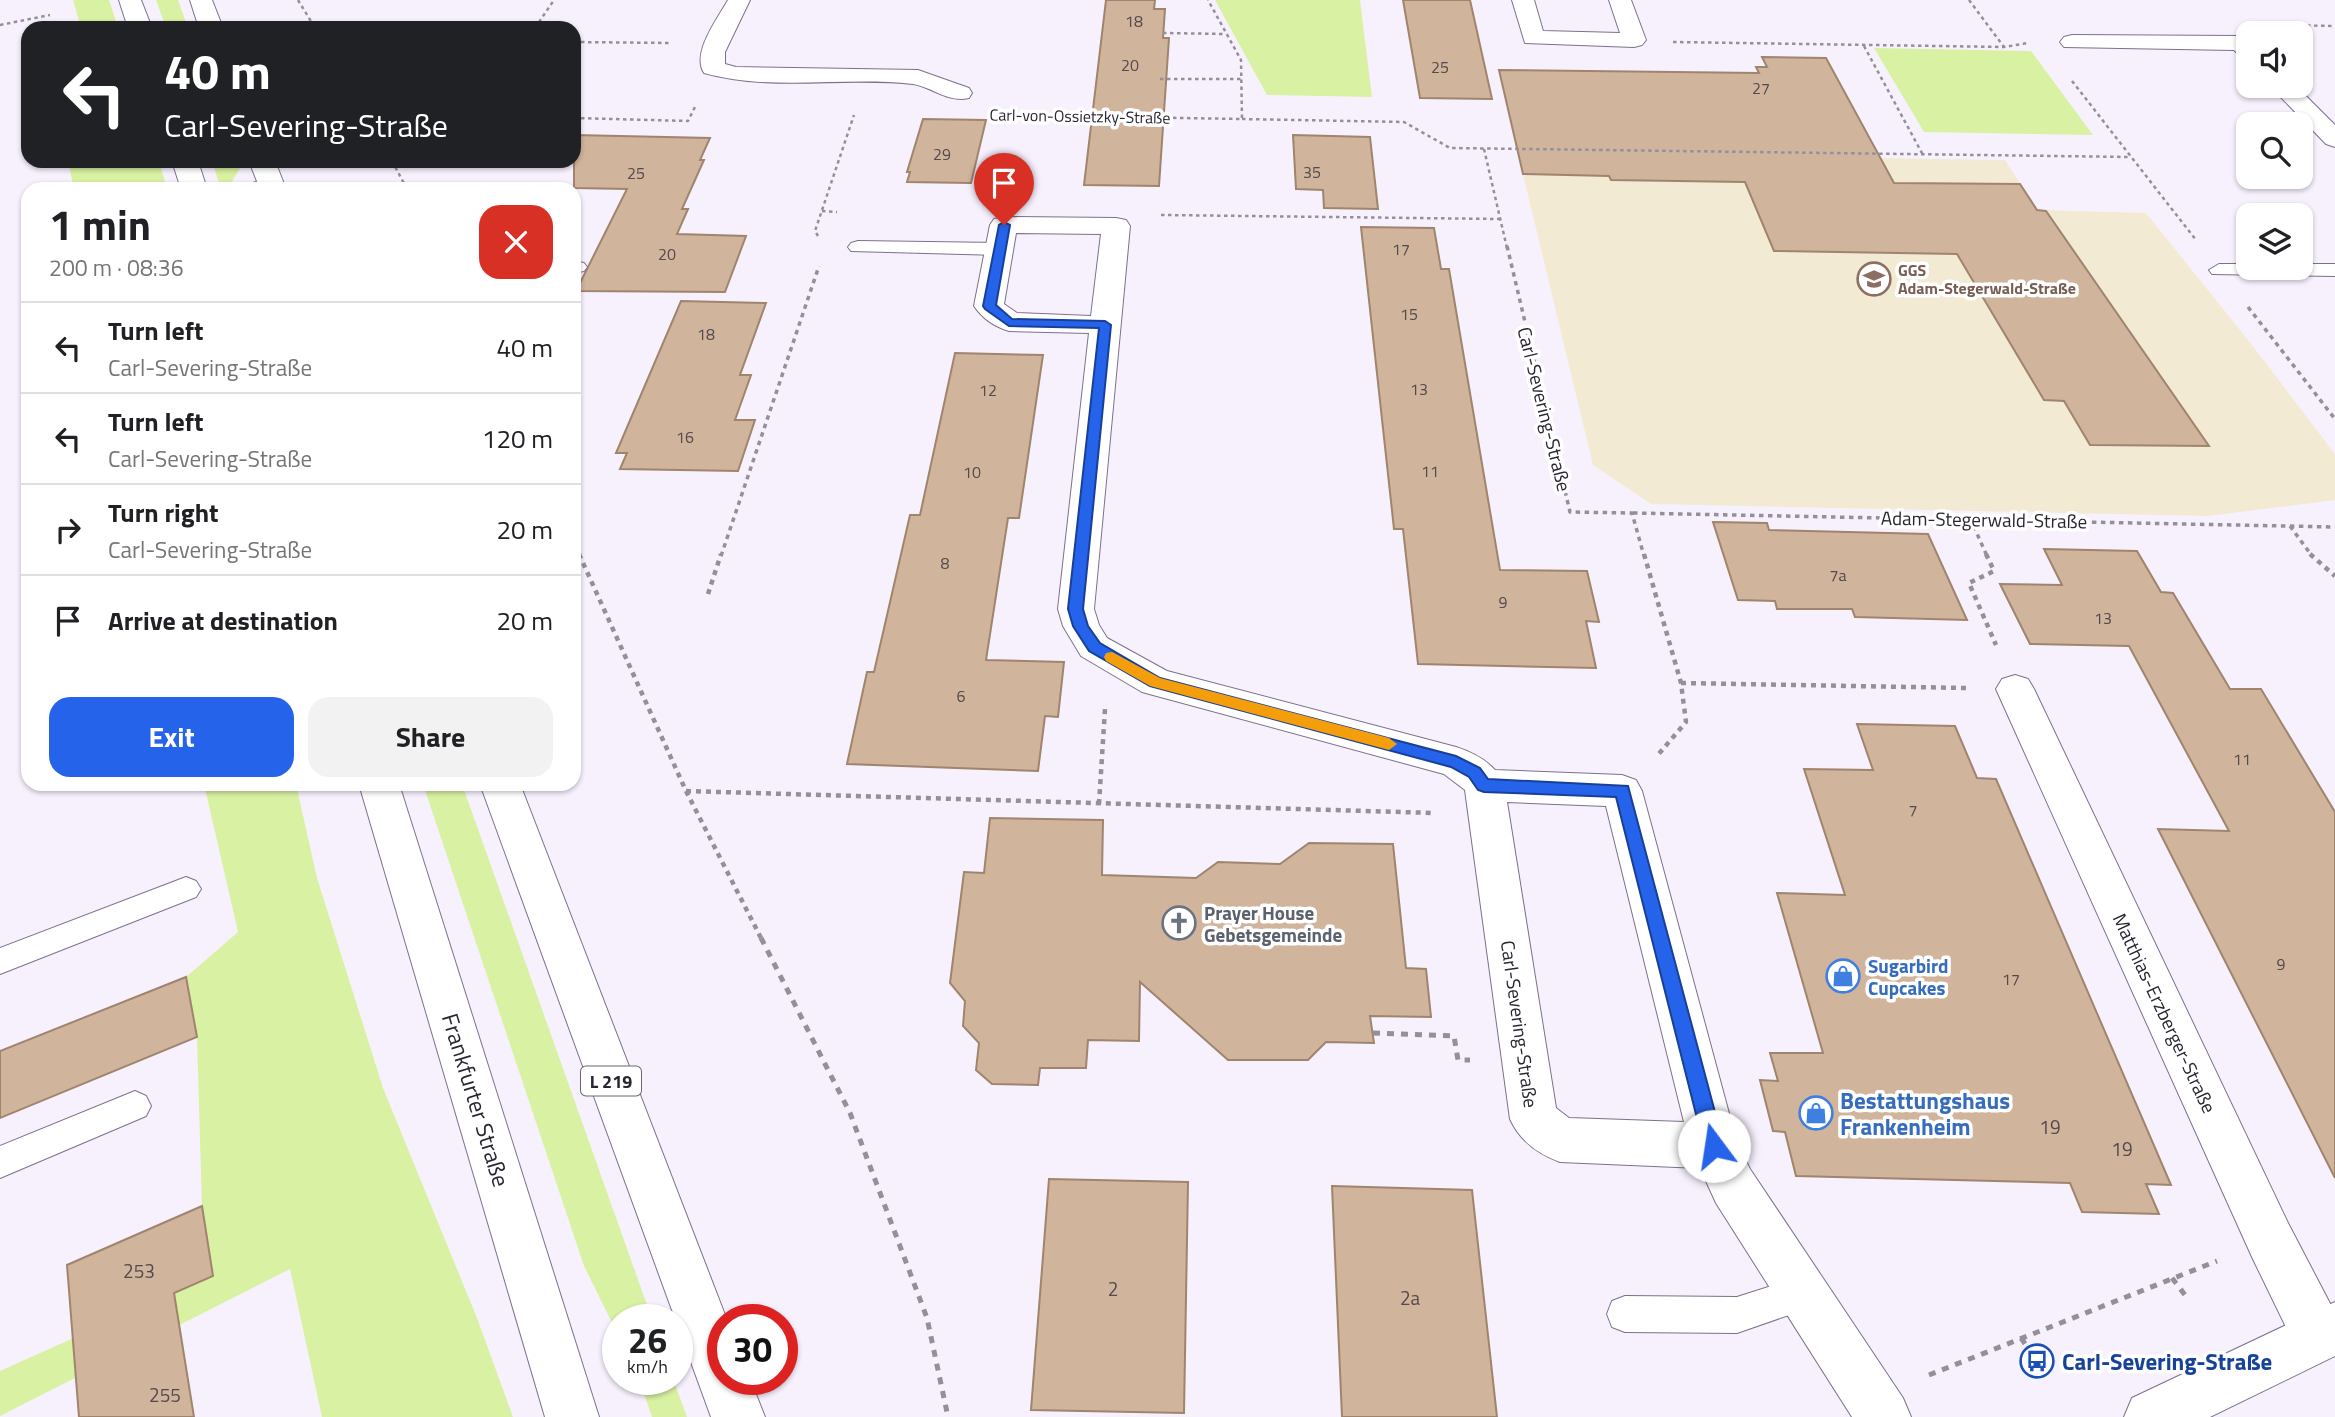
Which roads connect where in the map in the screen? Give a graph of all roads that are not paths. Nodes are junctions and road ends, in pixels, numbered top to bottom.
1 (130, 0) edge
2 (201, 0) edge
3 (739, 0) edge
4 (1523, 0) edge
5 (1620, 0) edge
6 (138, 21) edge
7 (208, 21) edge
8 (2072, 42) road end
9 (2236, 43) edge
10 (960, 93) road end
11 (2294, 98) edge
12 (2335, 139) edge
13 (858, 247) road end
14 (1000, 250) junction
15 (2219, 270) road end
16 (2335, 270) edge
17 (1105, 325) junction
18 (2015, 689) road end
19 (381, 791) edge
20 (503, 791) edge
21 (1486, 800) junction
22 (186, 888) dead end
23 (0, 961) edge
24 (135, 1106) dead end
25 (1714, 1146) junction
26 (0, 1162) edge
27 (1803, 1294) junction
28 (1625, 1314) dead end
29 (2327, 1331) edge
30 (707, 1335) edge
31 (730, 1395) edge
32 (1878, 1408) edge
33 (572, 1417) edge
34 (738, 1417) edge
35 (2151, 1417) edge

1 - 6 street
2 - 7 street
3 - 10 street
4 - 5 street
8 - 9 street
11 - 12 street
13 - 14 lane
14 - 17 street
14 - 17 street
15 - 16 lane
17 - 21 street
18 - 29 street, Matthias-Erzberger-Straße
19 - 33 street, Frankfurter Straße
20 - 30 street, L 219
21 - 25 street
21 - 25 street, Carl-Severing-Straße
22 - 23 lane
24 - 26 lane
25 - 27 street
27 - 28 lane
27 - 32 street
29 - 35 street, Matthias-Erzberger-Straße
31 - 34 street, L 219

